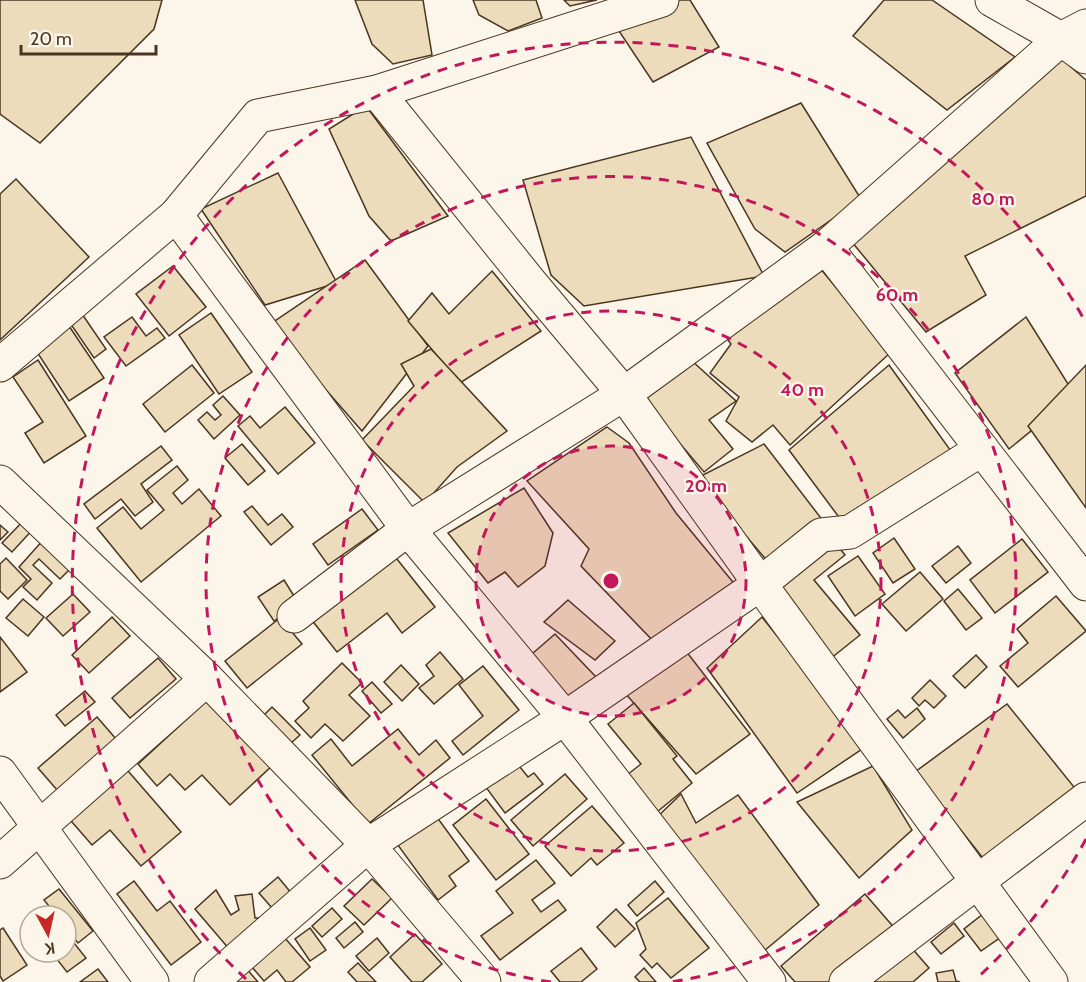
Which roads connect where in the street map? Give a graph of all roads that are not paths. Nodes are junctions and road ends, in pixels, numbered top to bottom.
1 (662, 0) edge
2 (992, 0) edge
3 (1078, 41) edge
4 (377, 92) junction
5 (176, 214) junction
6 (826, 247) junction
7 (0, 365) edge
8 (624, 394) junction
9 (982, 449) junction
10 (0, 482) edge
11 (408, 529) junction
12 (760, 584) junction
13 (1086, 584) edge
14 (294, 616) dead end
15 (207, 679) junction
16 (565, 718) junction
17 (0, 773) edge
18 (1086, 799) edge
19 (39, 825) junction
20 (368, 845) junction
21 (0, 862) edge
22 (976, 882) junction
23 (152, 982) edge
24 (211, 982) edge
25 (484, 982) edge
26 (769, 982) edge
27 (846, 982) edge
28 (1051, 982) edge

1 - 4 street
2 - 3 street
3 - 6 street
4 - 5 street
4 - 8 street
5 - 7 street
5 - 11 street
6 - 8 street
6 - 9 street
8 - 11 street
8 - 12 street
9 - 12 street
9 - 13 street
10 - 15 street
11 - 14 street
11 - 16 street
12 - 16 street
12 - 22 street
15 - 19 street
15 - 20 street
16 - 20 street
16 - 26 street
17 - 19 street
18 - 22 street
19 - 21 street
19 - 23 street
20 - 24 street
20 - 25 street
22 - 27 street
22 - 28 street

